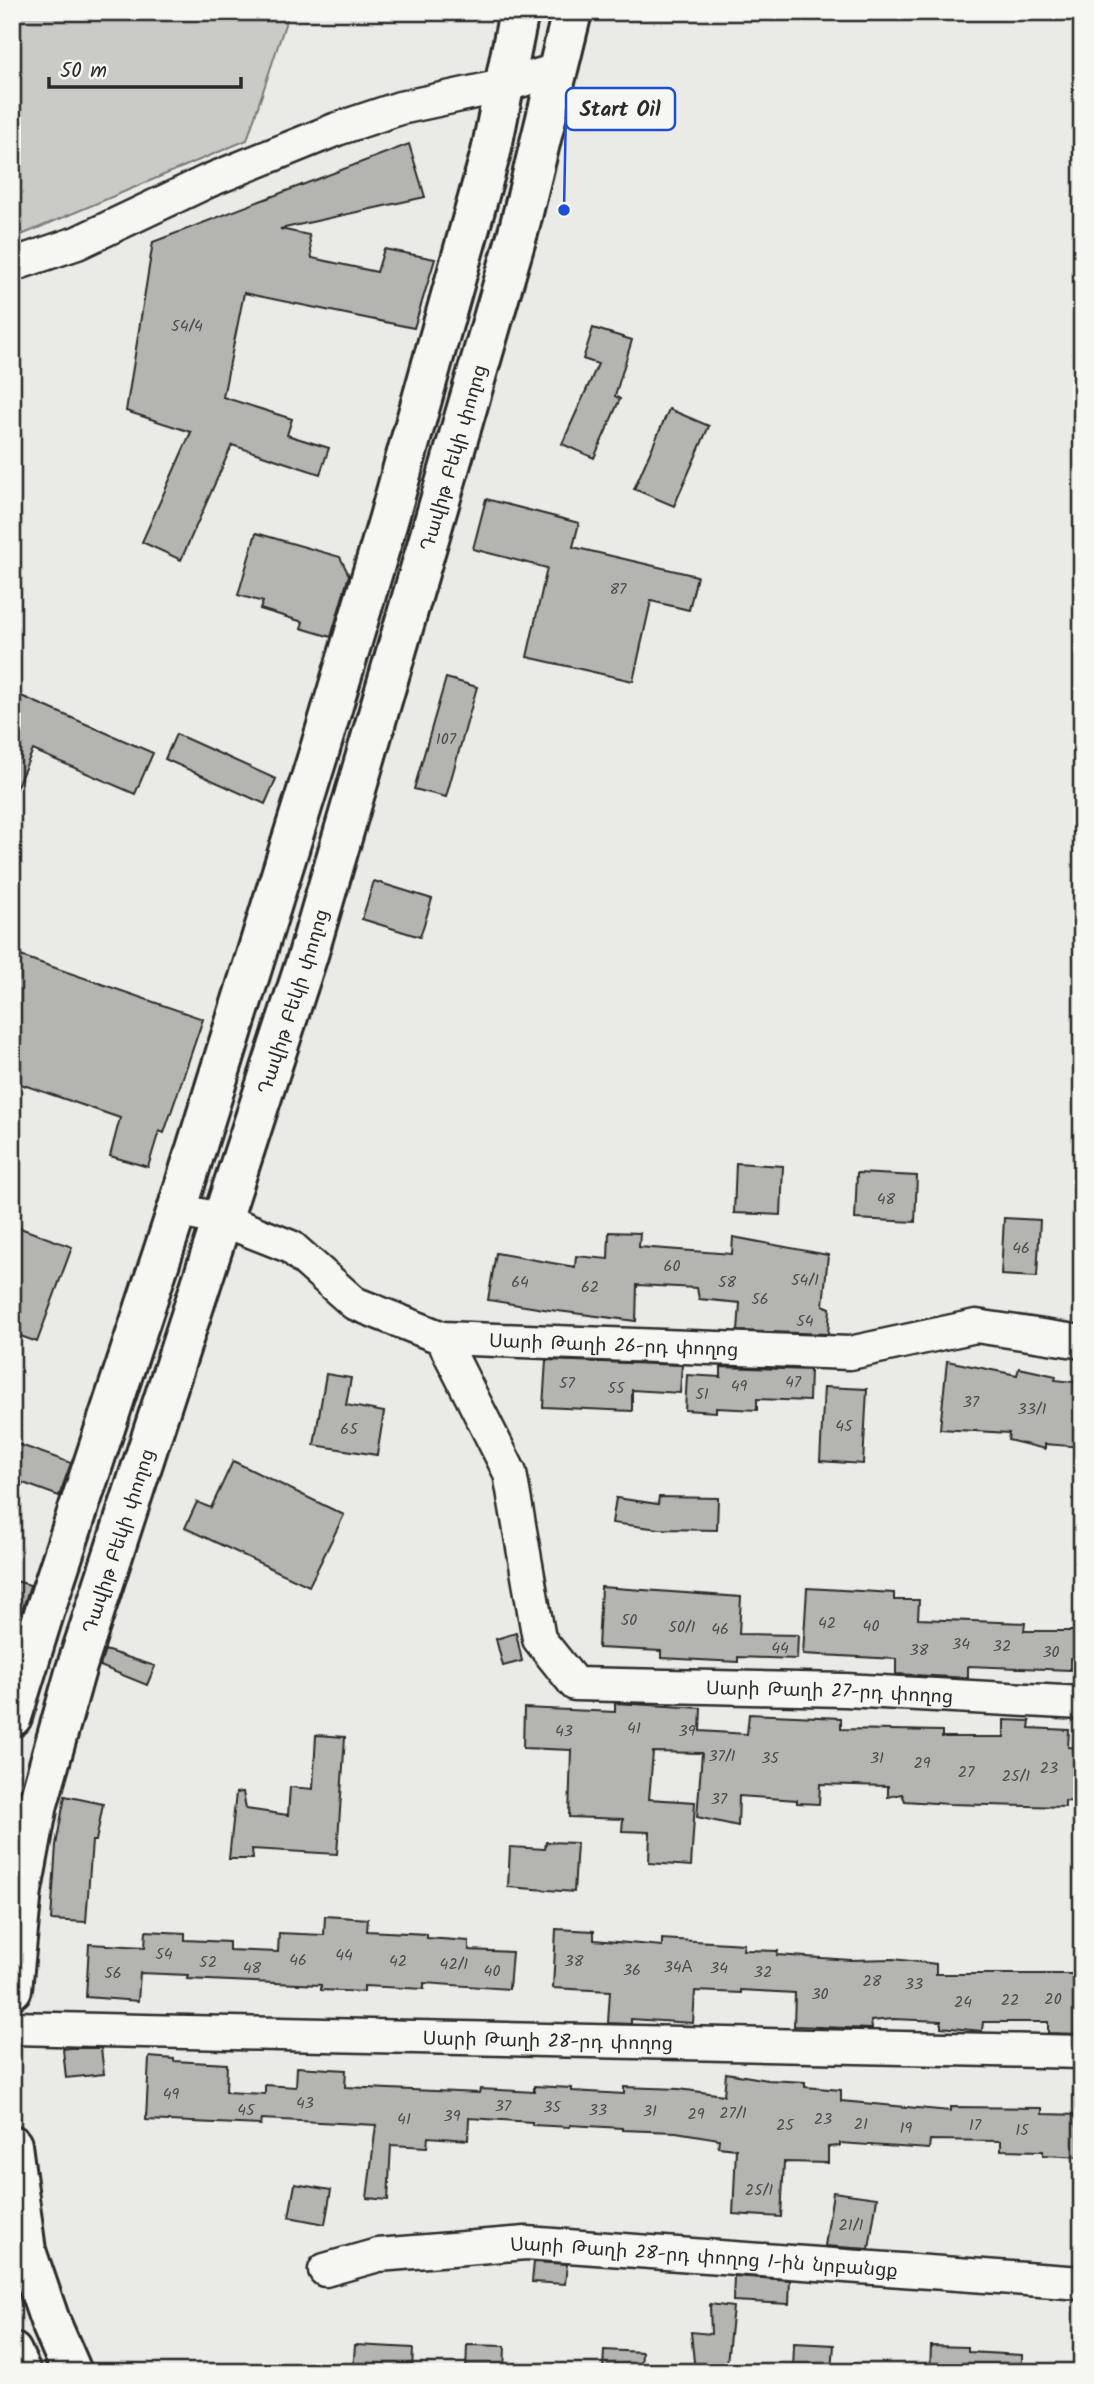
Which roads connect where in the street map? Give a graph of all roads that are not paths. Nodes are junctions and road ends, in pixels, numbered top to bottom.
1 (519, 12) edge
2 (572, 12) edge
3 (560, 69) junction
4 (503, 86) junction
5 (12, 265) edge
6 (177, 1210) junction
7 (223, 1220) junction
8 (442, 1338) junction
9 (1082, 1342) edge
10 (1082, 1703) edge
11 (12, 1717) edge
12 (12, 1989) edge
13 (12, 2028) edge
14 (1082, 2052) edge
15 (12, 2145) edge
16 (326, 2270) dead end
17 (1082, 2283) edge
18 (12, 2352) edge
19 (20, 2372) edge
20 (72, 2372) edge

1 - 4 main road
2 - 3 main road, Դավիթ Բեկի փողոց
3 - 4 street
3 - 7 main road, Դավիթ Բեկի փողոց
4 - 5 street
4 - 6 main road
6 - 7 street, Սարի Թաղի 26-րդ փողոց
6 - 11 main road
7 - 8 street, Սարի Թաղի 26-րդ փողոց
7 - 12 main road, Դավիթ Բեկի փողոց
8 - 9 street, Սարի Թաղի 26-րդ փողոց
8 - 10 street, Սարի Թաղի 27-րդ փողոց
13 - 14 street, Սարի Թաղի 28-րդ փողոց
15 - 20 main road
16 - 17 street, Սարի Թաղի 28-րդ փողոց 1-ին նրբանցք
18 - 19 main road

